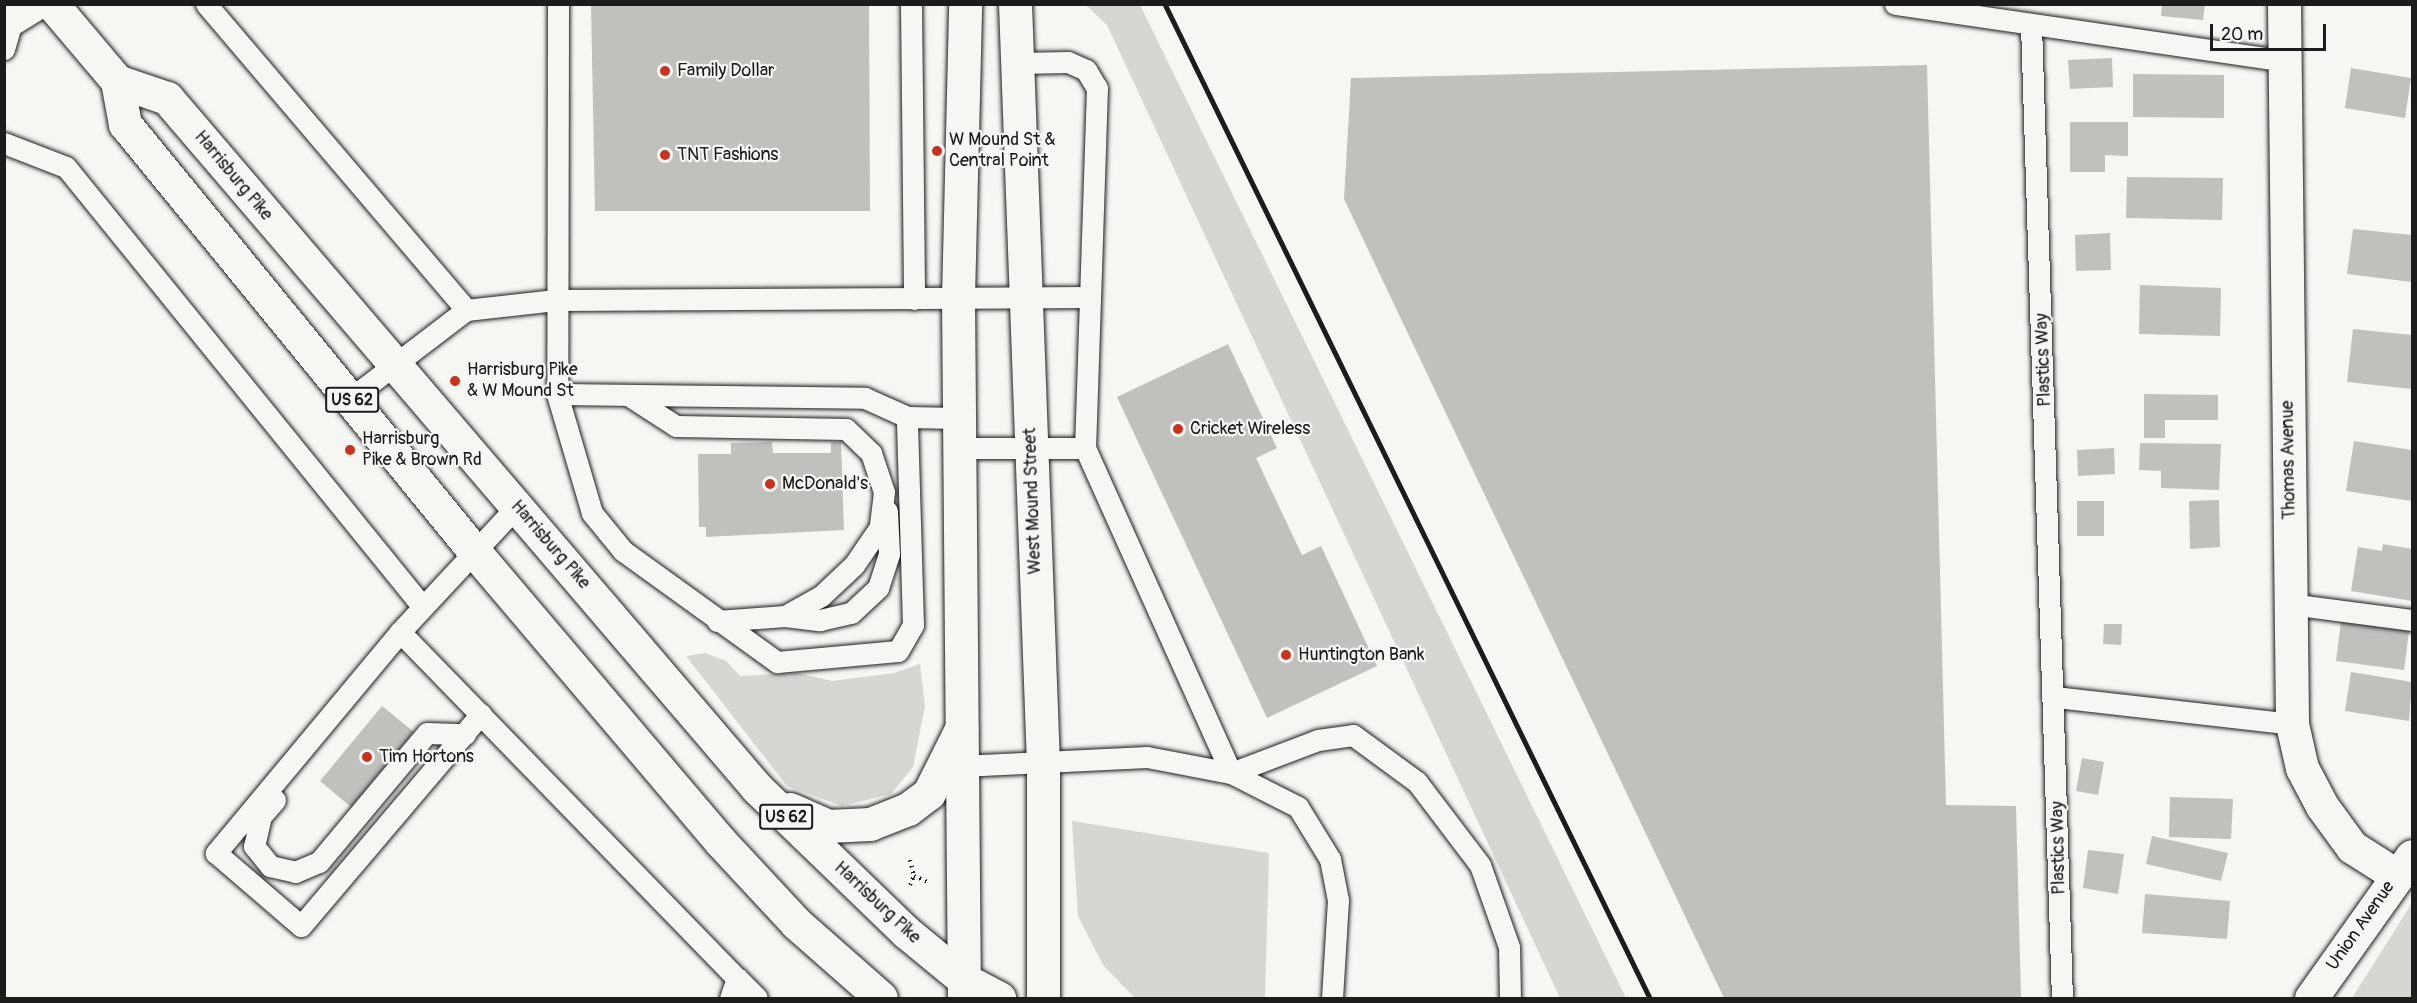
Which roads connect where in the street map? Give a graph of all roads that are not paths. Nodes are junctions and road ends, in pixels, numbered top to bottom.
1 (52, 4) edge
2 (206, 4) edge
3 (558, 4) edge
4 (911, 4) edge
5 (965, 4) edge
6 (1015, 4) edge
7 (1895, 4) edge
8 (2284, 4) edge
9 (2031, 24) junction
10 (2285, 61) junction
11 (1017, 63) junction
12 (117, 81) junction
13 (4, 143) edge
14 (1024, 297) junction
15 (1090, 297) junction
16 (958, 298) junction
17 (914, 299) junction
18 (555, 300) junction
19 (466, 310) junction
20 (392, 362) junction
21 (556, 394) junction
22 (628, 395) junction
23 (351, 398) junction
24 (907, 417) junction
25 (959, 433) junction
26 (1032, 446) junction
27 (1085, 448) junction
28 (884, 492) junction
29 (517, 506) junction
30 (474, 551) junction
31 (2290, 604) junction
32 (422, 606) junction
33 (785, 616) junction
34 (2412, 620) edge
35 (717, 621) junction
36 (400, 632) junction
37 (380, 656) junction
38 (2056, 697) junction
39 (481, 714) junction
40 (2292, 724) junction
41 (961, 729) junction
42 (465, 734) junction
43 (1043, 764) junction
44 (961, 766) junction
45 (1231, 772) junction
46 (757, 788) junction
47 (2404, 866) edge
48 (737, 978) junction
49 (964, 989) edge
50 (730, 999) edge
51 (757, 999) edge
52 (881, 999) edge
53 (999, 999) edge
54 (1043, 999) edge
55 (1332, 999) edge
56 (1510, 999) edge
57 (2062, 999) edge
58 (2311, 999) edge

1 - 12 main road, US 62
2 - 19 lane
3 - 18 lane
4 - 17 lane
5 - 16 main road
6 - 11 main road, West Mound Street
7 - 9 lane
8 - 10 main road, Thomas Avenue
9 - 10 lane
9 - 38 lane, Plastics Way
10 - 31 main road, Thomas Avenue
11 - 14 main road, West Mound Street
11 - 15 lane
12 - 20 main road, Harrisburg Pike / US 62
12 - 23 main road, US 62
13 - 32 lane
14 - 15 lane
14 - 16 lane
14 - 26 main road, West Mound Street
15 - 27 lane
16 - 17 lane
16 - 25 main road
17 - 18 lane
18 - 19 lane
18 - 21 lane
19 - 20 lane
20 - 23 lane
20 - 29 main road, Harrisburg Pike / US 62
21 - 22 lane
21 - 35 lane
22 - 24 lane
22 - 28 lane
23 - 30 main road, US 62
24 - 25 lane
24 - 35 lane
25 - 26 lane
25 - 41 main road
26 - 27 lane
26 - 43 main road, West Mound Street
27 - 45 lane
28 - 33 lane
28 - 33 lane
29 - 30 lane
29 - 46 main road, Harrisburg Pike / US 62
30 - 32 lane
30 - 52 main road, US 62
31 - 34 lane
31 - 40 main road, Thomas Avenue
32 - 36 lane
33 - 35 lane
36 - 37 lane
36 - 39 lane
37 - 42 lane
37 - 42 lane
38 - 40 lane
38 - 57 lane, Plastics Way
39 - 42 lane
39 - 48 lane
40 - 47 main road, Thomas Avenue
41 - 44 main road
41 - 46 main road
43 - 44 lane
43 - 45 lane
43 - 54 main road, West Mound Street
44 - 49 main road
45 - 55 lane
45 - 56 lane
46 - 49 main road, Harrisburg Pike / US 62
47 - 58 main road, Union Avenue
48 - 50 lane
48 - 51 lane
49 - 53 main road, Harrisburg Pike / US 62

